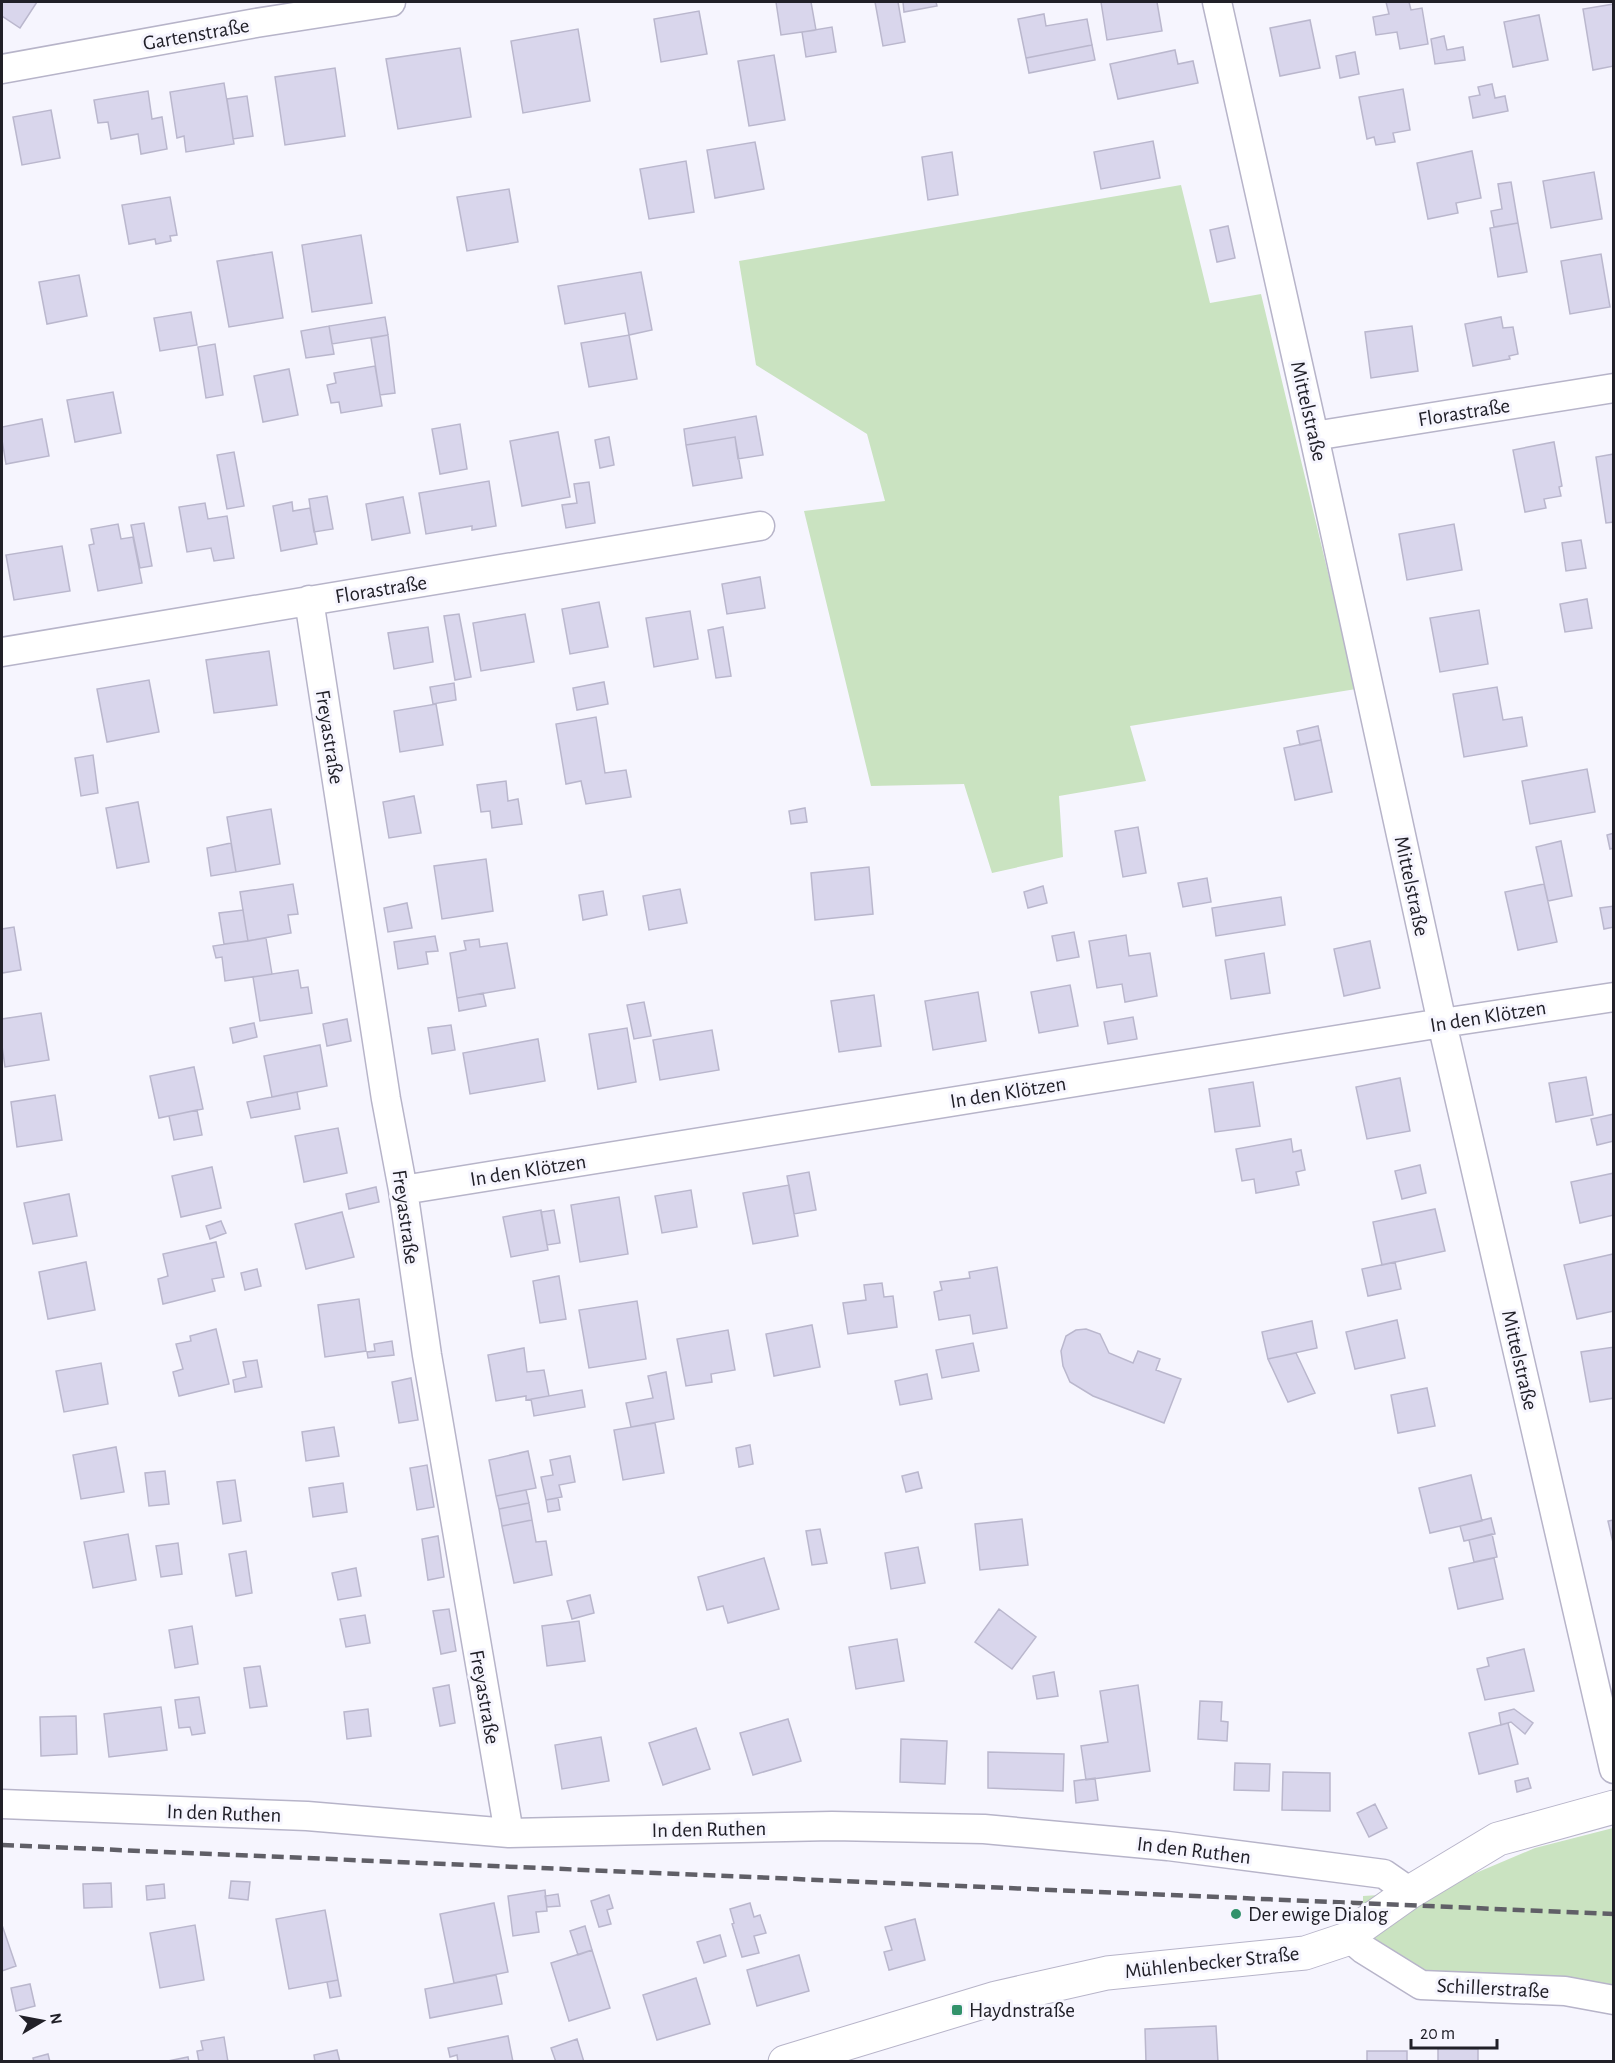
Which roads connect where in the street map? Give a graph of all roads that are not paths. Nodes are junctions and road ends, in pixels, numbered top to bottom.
1 (391, 2) edge
2 (1217, 2) edge
3 (2, 69) edge
4 (1614, 388) edge
5 (1314, 436) junction
6 (760, 526) dead end
7 (309, 600) junction
8 (2, 652) edge
9 (1614, 997) edge
10 (1442, 1023) junction
11 (403, 1190) junction
12 (1614, 1769) edge
13 (2, 1804) edge
14 (1614, 1807) edge
15 (509, 1833) junction
16 (1410, 1892) junction
17 (1350, 1938) junction
18 (1614, 2000) edge
19 (785, 2061) edge

1 - 3 street, Gartenstraße
2 - 5 street, Mittelstraße
4 - 5 street, Florastraße
5 - 10 street, Mittelstraße
6 - 7 street, Florastraße
7 - 8 street, Florastraße
7 - 11 street, Freyastraße
9 - 10 street, In den Klötzen
10 - 11 street, In den Klötzen
10 - 12 street, Mittelstraße
11 - 15 street, Freyastraße
13 - 15 street, In den Ruthen
14 - 16 main road, Mühlenbecker Straße
15 - 16 street, In den Ruthen
16 - 17 main road, Mühlenbecker Straße
17 - 18 street, Schillerstraße
17 - 19 main road, Mühlenbecker Straße

